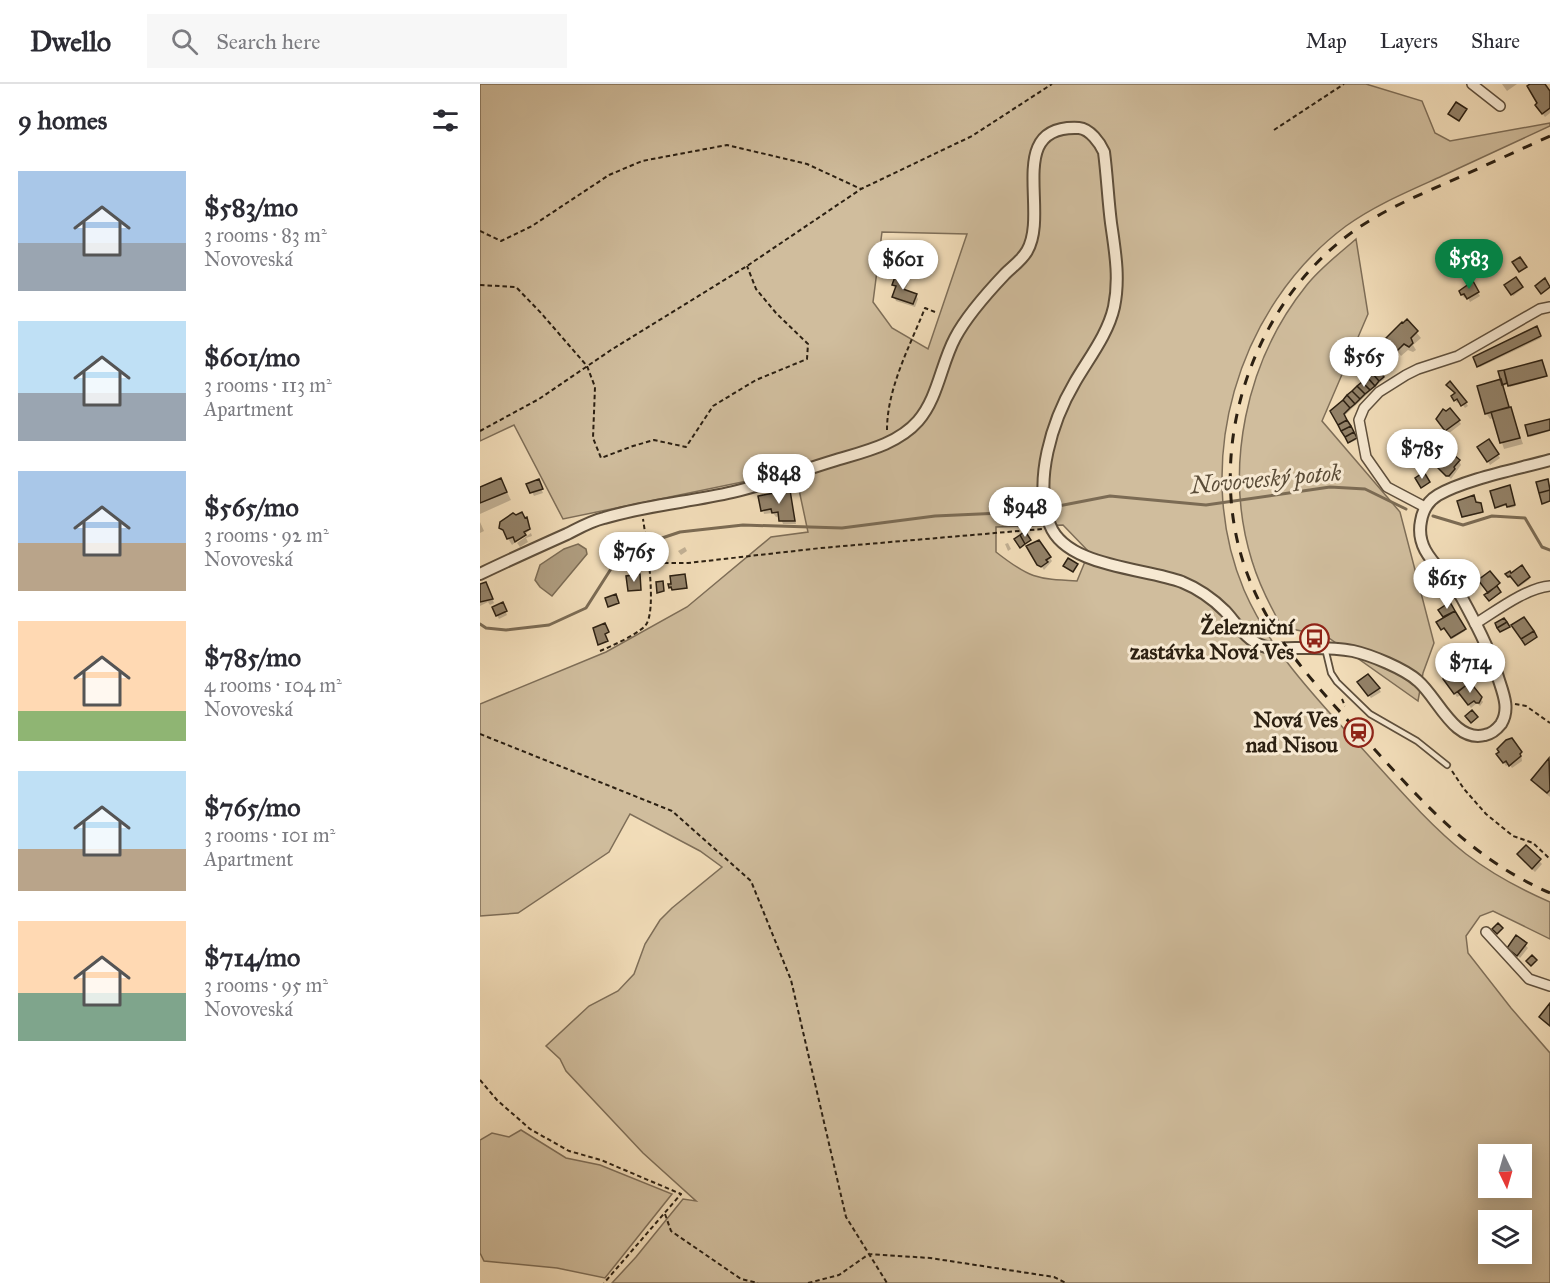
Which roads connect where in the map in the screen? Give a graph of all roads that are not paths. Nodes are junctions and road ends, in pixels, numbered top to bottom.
1 (1472, 84) edge
2 (1500, 106) dead end
3 (1550, 307) edge
4 (1550, 460) edge
5 (1425, 507) junction
6 (480, 574) edge
7 (1550, 586) edge
8 (1475, 624) junction
9 (1325, 648) junction
10 (1447, 765) road end
11 (1486, 932) dead end
12 (1550, 986) edge

1 - 2 street
3 - 5 street
4 - 5 street
5 - 8 street
6 - 9 street
7 - 8 street
8 - 9 street
9 - 10 lane
11 - 12 street

